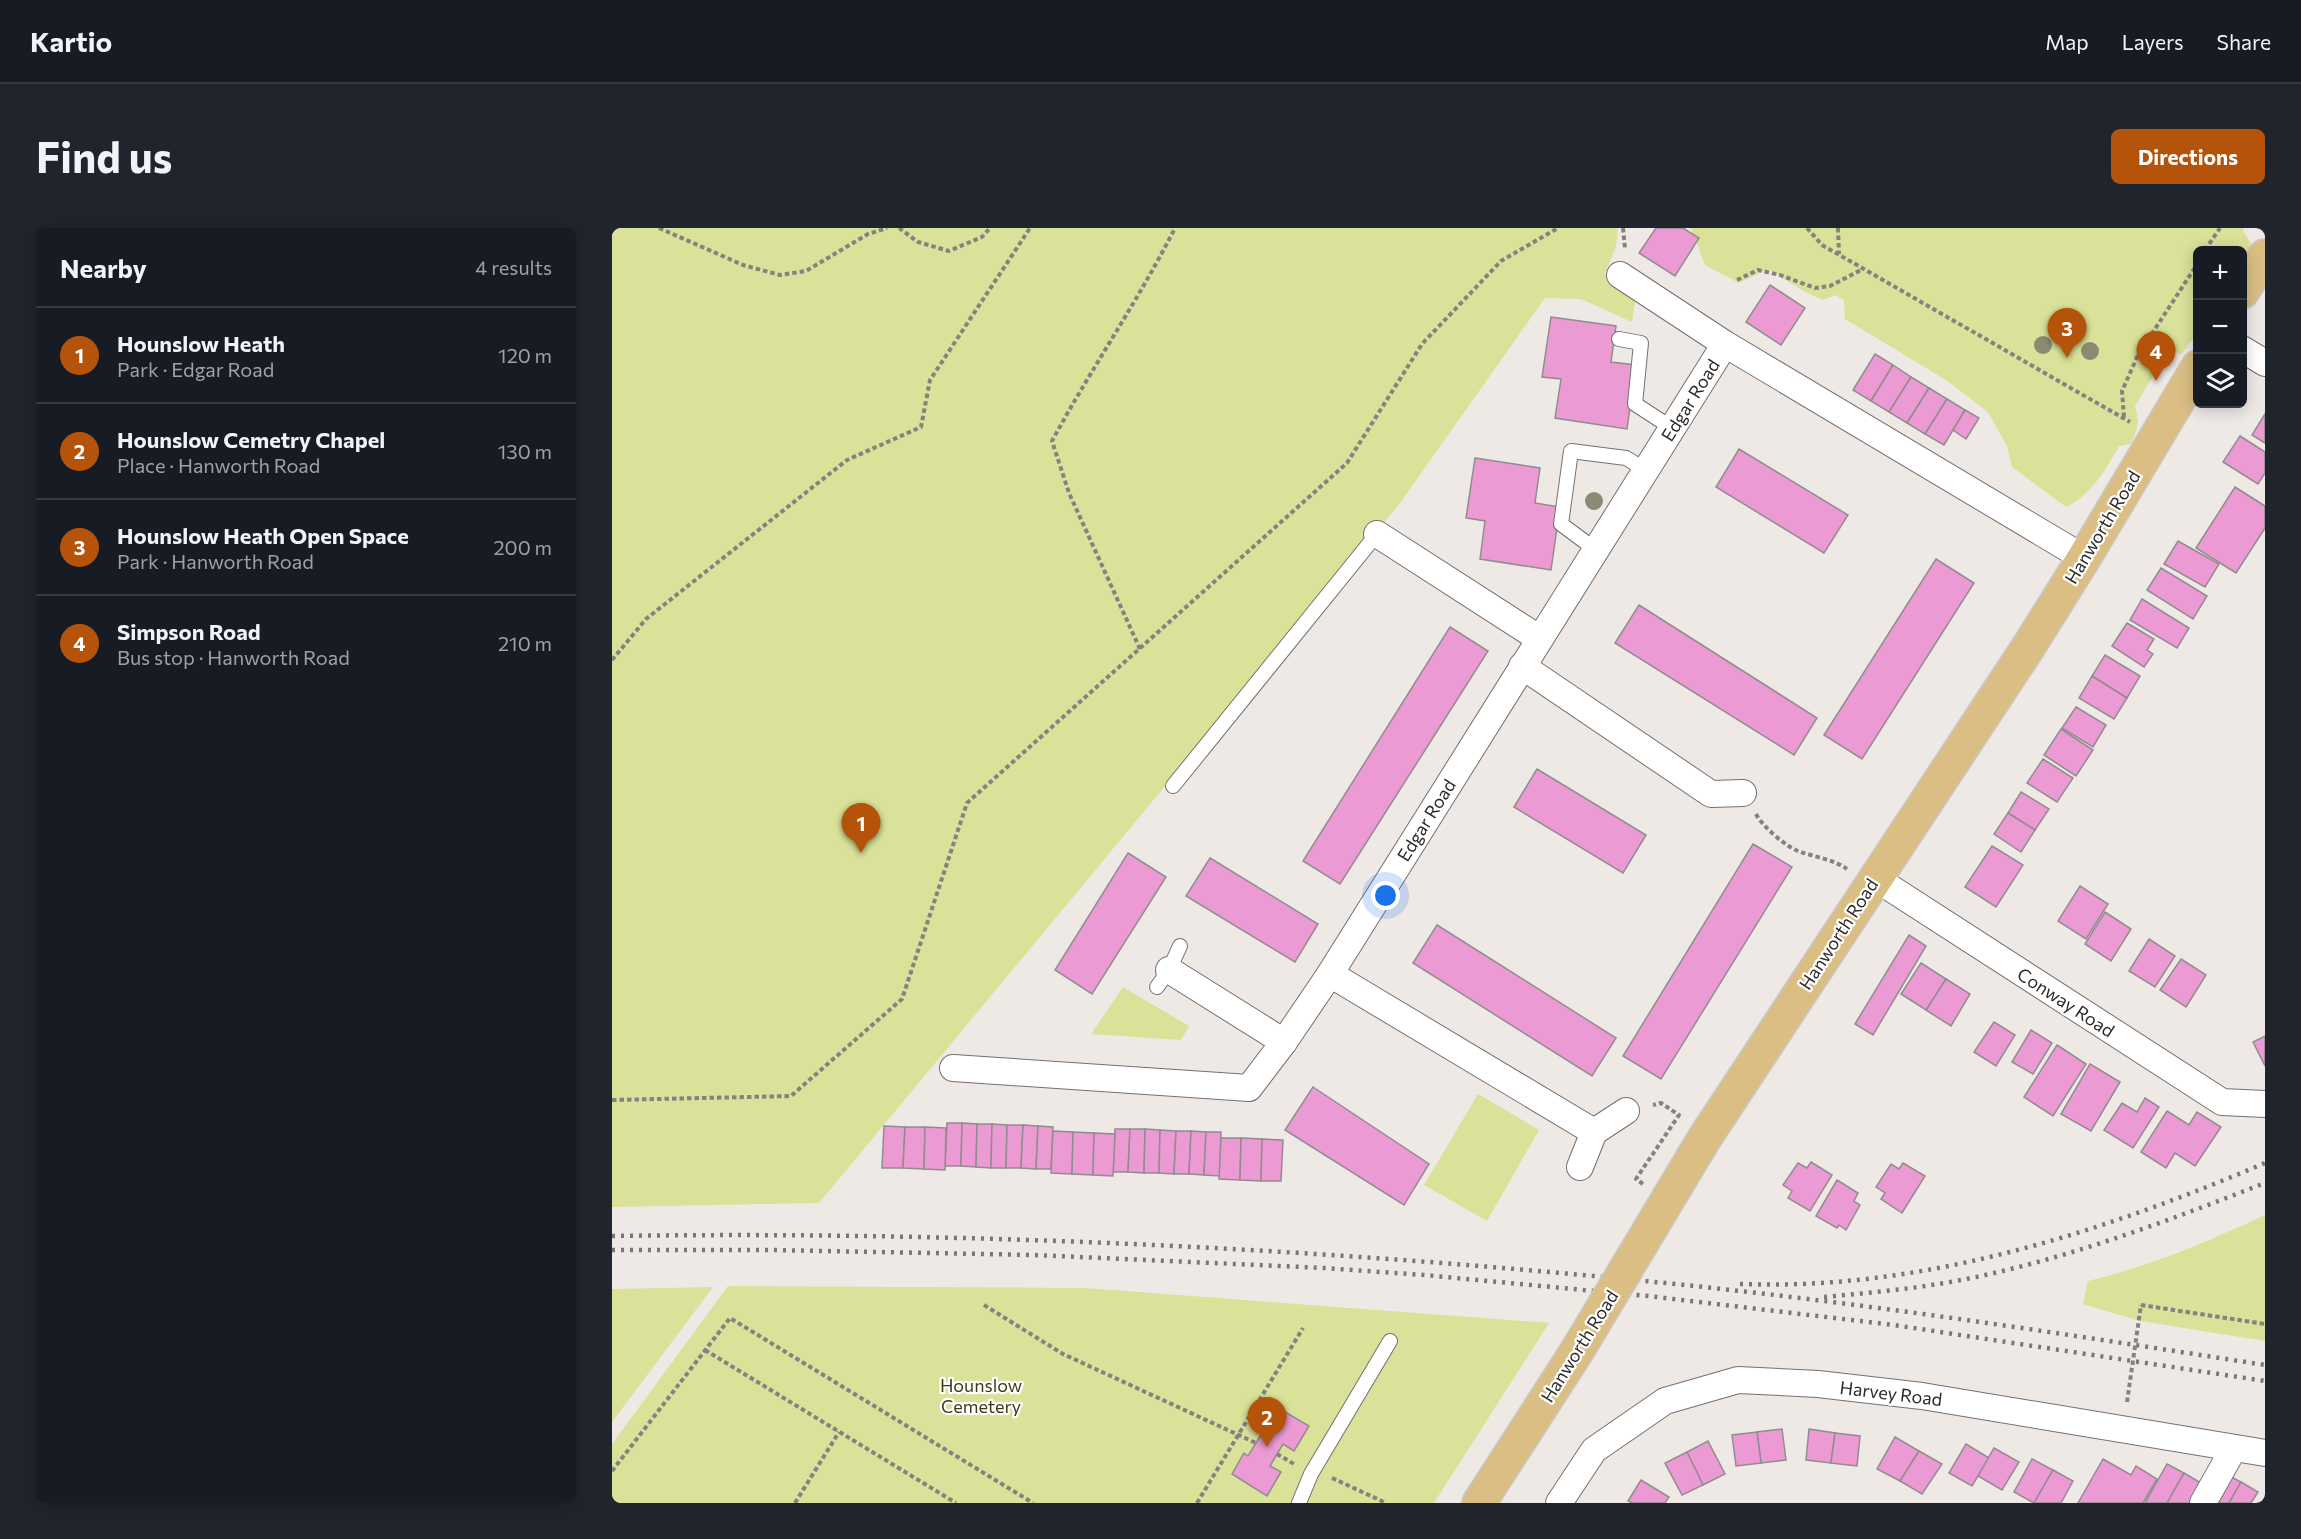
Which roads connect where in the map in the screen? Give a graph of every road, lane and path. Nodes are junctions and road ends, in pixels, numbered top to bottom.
1 (658, 228) edge
2 (887, 228) edge
3 (899, 228) edge
4 (990, 228) edge
5 (1030, 228) edge
6 (1175, 228) edge
7 (1558, 228) edge
8 (1807, 228) edge
9 (1838, 228) edge
10 (2220, 228) edge
11 (2208, 246) edge
12 (1839, 254) junction
13 (2265, 256) edge
14 (1863, 268) junction
15 (2193, 271) edge
16 (1620, 275) dead end
17 (1737, 280) dead end
18 (2247, 284) edge
19 (1619, 339) dead end
20 (1725, 344) junction
21 (2247, 352) edge
22 (2265, 363) edge
23 (2193, 375) edge
24 (2124, 418) junction
25 (1672, 428) junction
26 (2157, 436) junction
27 (1646, 470) junction
28 (1377, 534) joint
29 (1596, 550) junction
30 (2084, 558) junction
31 (1540, 639) junction
32 (1140, 649) junction
33 (612, 660) edge
34 (1522, 666) junction
35 (1173, 786) dead end
36 (1743, 793) joint
37 (1872, 882) junction
38 (1180, 946) dead end
39 (1330, 974) junction
40 (1163, 979) joint
41 (1284, 1042) junction
42 (953, 1068) dead end
43 (612, 1100) edge
44 (2265, 1104) edge
45 (1626, 1111) joint
46 (1594, 1132) junction
47 (1580, 1167) dead end
48 (1650, 1177) dead end
49 (984, 1305) dead end
50 (2265, 1324) edge
51 (1303, 1328) dead end
52 (1390, 1341) dead end
53 (705, 1350) junction
54 (2127, 1402) dead end
55 (839, 1432) junction
56 (1238, 1435) junction
57 (1256, 1443) dead end
58 (2234, 1448) junction
59 (2265, 1453) edge
60 (1314, 1469) junction
61 (612, 1471) edge
62 (795, 1503) edge
63 (956, 1503) edge
64 (1033, 1503) edge
65 (1197, 1503) edge
66 (1299, 1503) edge
67 (1386, 1503) edge
68 (1479, 1503) edge
69 (1559, 1503) edge
70 (2203, 1503) edge

1 - 2 path
3 - 4 path
5 - 33 path
6 - 32 path
7 - 32 path
8 - 12 path
9 - 12 path
10 - 11 path
12 - 14 path
13 - 18 main road
14 - 17 path
14 - 24 path
15 - 24 path
16 - 20 street
19 - 25 lane
20 - 25 street, Edgar Road
20 - 30 street
21 - 22 street
23 - 26 main road, Hanworth Road
24 - 26 path
25 - 27 street, Edgar Road
26 - 30 main road, Hanworth Road
27 - 29 street, Edgar Road
27 - 29 lane
28 - 31 street
28 - 35 lane
29 - 31 street, Edgar Road
30 - 37 main road, Hanworth Road
31 - 34 street, Edgar Road
32 - 43 path
34 - 36 street
34 - 39 street, Edgar Road
36 - 37 path
37 - 44 street, Conway Road
37 - 68 main road, Hanworth Road, bridge
38 - 40 lane
39 - 41 street, Edgar Road
39 - 46 street
40 - 41 street
41 - 42 street, Edgar Road
45 - 46 street
45 - 48 path
46 - 47 street
49 - 56 path
50 - 54 path, bridge
51 - 56 path
52 - 60 lane
53 - 55 path
53 - 61 path
53 - 64 path
55 - 62 path
55 - 63 path
56 - 57 path
56 - 65 path
58 - 59 street, Harvey Road
58 - 69 street, Harvey Road
58 - 70 street
60 - 66 lane
60 - 67 path

